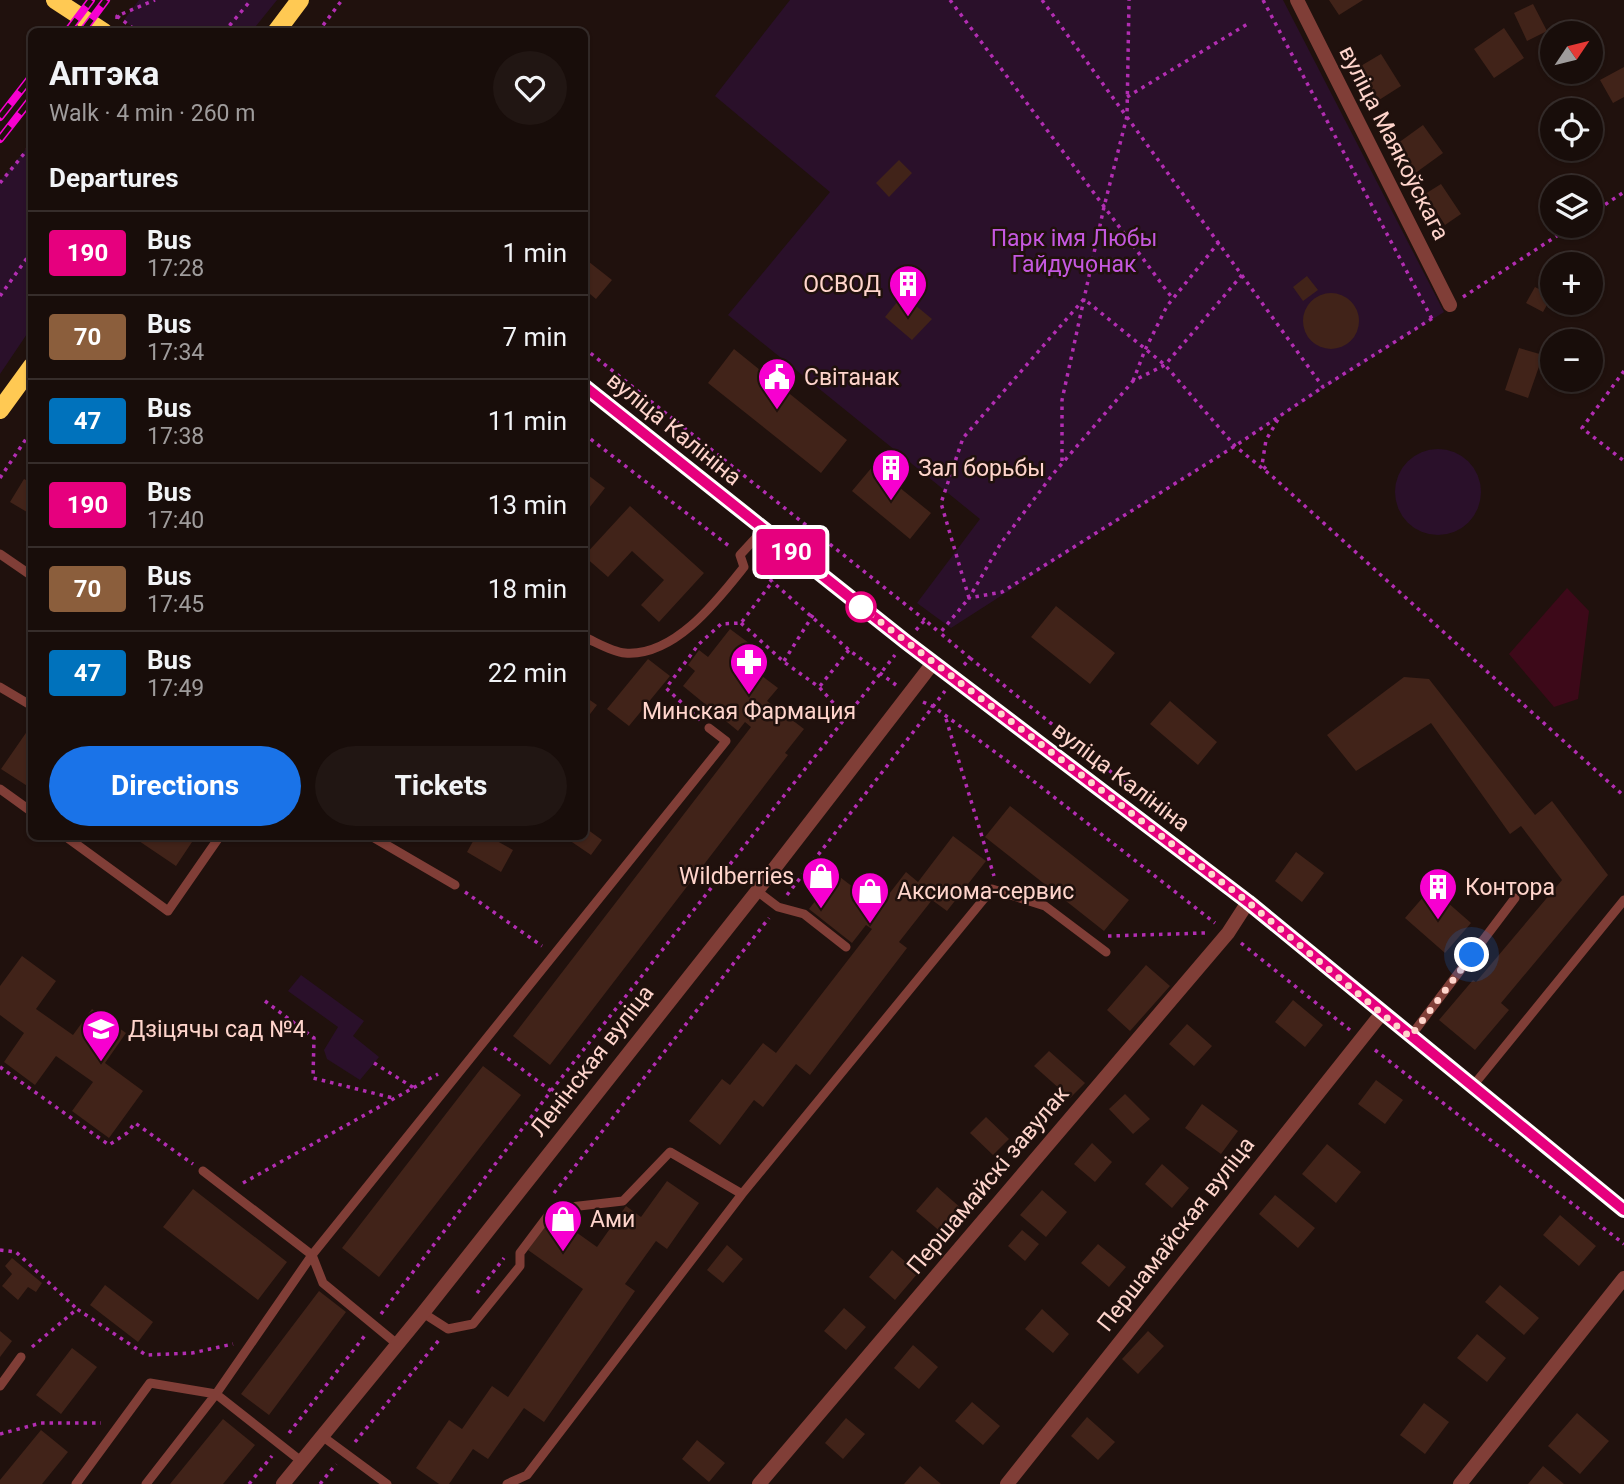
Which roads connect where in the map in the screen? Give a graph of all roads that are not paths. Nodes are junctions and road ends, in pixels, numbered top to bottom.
1 (55, 0) edge
2 (300, 0) edge
3 (1297, 0) edge
4 (98, 28) edge
5 (279, 28) edge
6 (1450, 305) road end
7 (28, 372) edge
8 (588, 389) edge
9 (0, 410) edge
10 (763, 530) junction
11 (0, 554) edge
12 (28, 573) edge
13 (588, 639) edge
14 (933, 663) junction
15 (0, 687) edge
16 (28, 704) edge
17 (709, 728) road end
18 (0, 789) edge
19 (28, 809) edge
20 (70, 840) edge
21 (217, 840) edge
22 (378, 840) edge
23 (455, 885) road end
24 (757, 891) junction
25 (1515, 898) dead end
26 (1624, 900) edge
27 (1248, 902) junction
28 (846, 947) dead end
29 (1106, 952) dead end
30 (1382, 1013) junction
31 (1410, 1037) junction
32 (1472, 1087) junction
33 (203, 1171) road end
34 (742, 1194) junction
35 (1624, 1210) edge
36 (312, 1255) junction
37 (1624, 1278) edge
38 (423, 1313) junction
39 (397, 1344) junction
40 (21, 1357) road end
41 (0, 1386) edge
42 (216, 1394) junction
43 (322, 1436) junction
44 (301, 1461) junction
45 (76, 1484) edge
46 (146, 1484) edge
47 (283, 1484) edge
48 (387, 1484) edge
49 (507, 1484) edge
50 (759, 1484) edge
51 (1007, 1484) edge
52 (1460, 1484) edge

1 - 4 main road
2 - 5 main road
3 - 6 street, вуліца Маякоўскага
7 - 9 main road
8 - 10 main road, вуліца Калініна
10 - 13 lane
10 - 14 main road, вуліца Калініна
11 - 12 lane
14 - 24 street, Ленінская вуліца
14 - 27 main road, вуліца Калініна
15 - 16 lane
17 - 36 lane
18 - 19 lane
20 - 21 lane
22 - 23 lane
24 - 28 lane
24 - 38 street, Ленінская вуліца
25 - 31 lane
26 - 32 lane
27 - 30 main road, вуліца Калініна
27 - 50 street, Першамайскі завулак
29 - 34 lane
30 - 31 main road, вуліца Калініна
30 - 51 street, Першамайская вуліца
31 - 32 main road, вуліца Калініна
32 - 35 main road, вуліца Калініна
33 - 36 lane
34 - 38 lane
34 - 49 lane
36 - 39 lane
36 - 42 lane
37 - 52 street
38 - 39 street, Ленінская вуліца
39 - 43 street, Ленінская вуліца
40 - 41 lane
42 - 44 lane
42 - 45 lane
42 - 46 lane
43 - 44 street, Ленінская вуліца
43 - 48 lane
44 - 47 street, Ленінская вуліца

